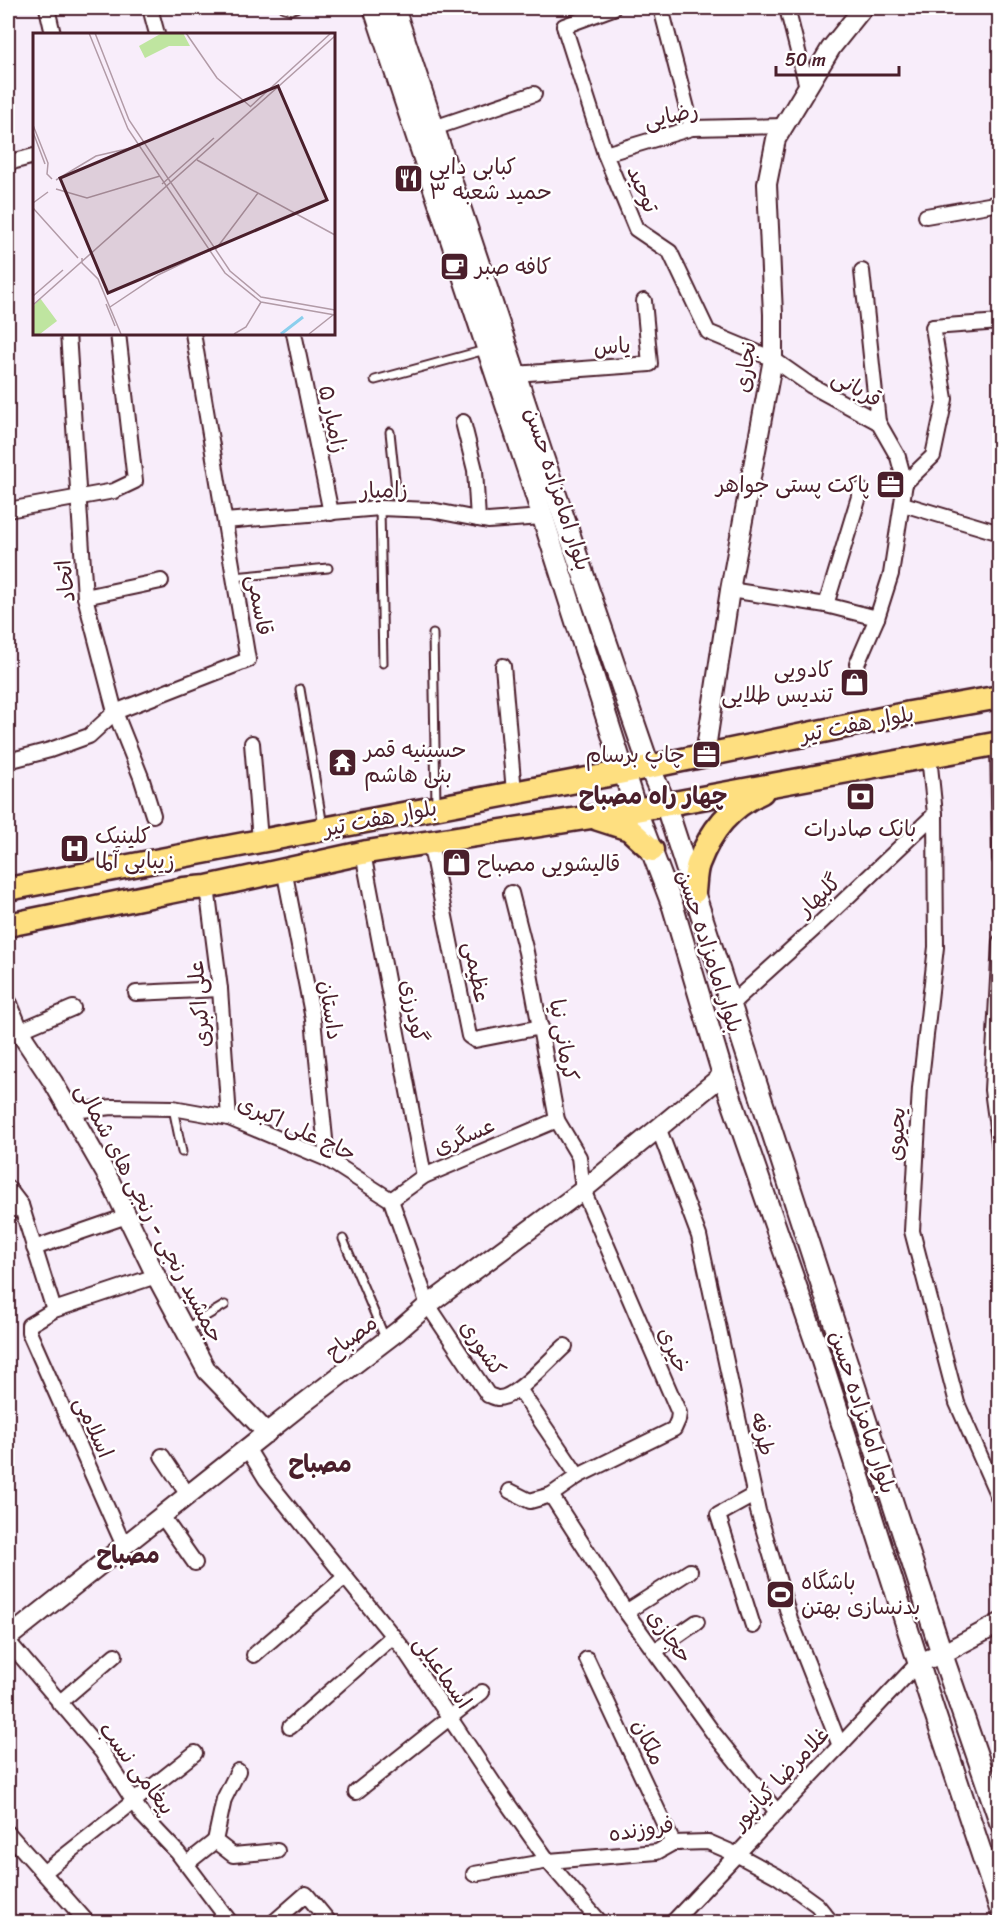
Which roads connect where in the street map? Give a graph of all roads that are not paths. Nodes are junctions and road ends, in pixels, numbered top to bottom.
1 (47, 8) edge
2 (150, 8) edge
3 (284, 8) edge
4 (296, 8) edge
5 (374, 8) edge
6 (394, 8) edge
7 (613, 8) edge
8 (661, 8) edge
9 (787, 8) edge
10 (863, 8) edge
11 (53, 33) edge
12 (157, 33) edge
13 (807, 87) junction
14 (534, 94) dead end
15 (784, 126) junction
16 (434, 128) junction
17 (692, 128) junction
18 (605, 154) junction
19 (33, 156) edge
20 (8, 163) edge
21 (999, 203) edge
22 (926, 216) dead end
23 (862, 271) dead end
24 (644, 301) dead end
25 (482, 302) junction
26 (999, 322) edge
27 (68, 334) edge
28 (118, 334) edge
29 (193, 334) edge
30 (294, 334) edge
31 (488, 350) junction
32 (773, 359) junction
33 (515, 374) junction
34 (375, 381) dead end
35 (463, 422) dead end
36 (878, 422) junction
37 (390, 432) dead end
38 (905, 483) junction
39 (861, 490) dead end
40 (80, 497) junction
41 (903, 504) junction
42 (380, 508) junction
43 (398, 509) junction
44 (8, 510) edge
45 (331, 513) junction
46 (542, 517) junction
47 (478, 519) junction
48 (225, 521) junction
49 (999, 533) edge
50 (328, 568) dead end
51 (234, 578) junction
52 (161, 581) dead end
53 (730, 590) junction
54 (86, 597) junction
55 (826, 605) junction
56 (877, 618) junction
57 (433, 634) dead end
58 (382, 663) dead end
59 (857, 664) dead end
60 (503, 666) dead end
61 (300, 689) dead end
62 (999, 697) edge
63 (115, 712) junction
64 (252, 743) dead end
65 (999, 743) edge
66 (705, 755) junction
67 (929, 756) junction
68 (8, 761) edge
69 (649, 766) junction
70 (624, 772) junction
71 (782, 782) junction
72 (514, 792) junction
73 (665, 803) junction
74 (436, 807) junction
75 (636, 810) junction
76 (935, 814) junction
77 (153, 815) dead end
78 (590, 817) junction
79 (323, 828) junction
80 (260, 840) junction
81 (430, 842) junction
82 (652, 850) junction
83 (363, 853) junction
84 (179, 856) junction
85 (999, 859) edge
86 (284, 869) junction
87 (106, 870) junction
88 (207, 887) junction
89 (8, 889) edge
90 (184, 889) junction
91 (694, 892) junction
92 (511, 893) dead end
93 (112, 904) junction
94 (8, 925) edge
95 (999, 942) edge
96 (220, 989) junction
97 (136, 993) dead end
98 (8, 1004) edge
99 (731, 1004) junction
100 (73, 1008) dead end
101 (541, 1027) junction
102 (19, 1032) junction
103 (723, 1075) junction
104 (173, 1108) junction
105 (70, 1111) junction
106 (229, 1118) junction
107 (557, 1120) junction
108 (658, 1127) junction
109 (999, 1149) edge
110 (182, 1152) dead end
111 (327, 1160) junction
112 (424, 1176) junction
113 (8, 1188) edge
114 (583, 1190) junction
115 (392, 1200) junction
116 (21, 1205) junction
117 (8, 1213) edge
118 (127, 1216) junction
119 (343, 1239) dead end
120 (34, 1248) junction
121 (156, 1276) junction
122 (225, 1305) dead end
123 (428, 1305) junction
124 (54, 1310) junction
125 (185, 1329) junction
126 (386, 1341) junction
127 (565, 1346) dead end
128 (519, 1389) junction
129 (267, 1433) junction
130 (247, 1448) junction
131 (162, 1456) dead end
132 (578, 1476) junction
133 (510, 1491) dead end
134 (188, 1495) junction
135 (551, 1495) junction
136 (754, 1495) junction
137 (999, 1501) edge
138 (162, 1516) junction
139 (124, 1546) junction
140 (195, 1563) dead end
141 (690, 1571) dead end
142 (345, 1577) junction
143 (626, 1612) junction
144 (697, 1622) dead end
145 (999, 1623) edge
146 (753, 1626) dead end
147 (393, 1636) junction
148 (8, 1640) edge
149 (656, 1652) junction
150 (942, 1654) junction
151 (115, 1655) dead end
152 (254, 1655) dead end
153 (587, 1659) dead end
154 (918, 1662) junction
155 (482, 1692) dead end
156 (59, 1703) junction
157 (450, 1718) junction
158 (290, 1727) dead end
159 (840, 1746) junction
160 (195, 1753) dead end
161 (238, 1771) dead end
162 (356, 1792) dead end
163 (135, 1802) junction
164 (777, 1812) junction
165 (999, 1822) edge
166 (8, 1833) edge
167 (215, 1841) junction
168 (673, 1843) junction
169 (277, 1851) dead end
170 (738, 1855) junction
171 (549, 1861) junction
172 (186, 1864) junction
173 (43, 1872) junction
174 (474, 1874) dead end
175 (999, 1909) edge
176 (81, 1920) edge
177 (230, 1923) edge
178 (274, 1923) edge
179 (328, 1923) edge
180 (600, 1923) edge
181 (673, 1923) edge
182 (831, 1923) edge

1 - 11 street
2 - 12 street
3 - 4 lane
5 - 25 main road, بلوار امامزاده حسن
6 - 16 main road, بلوار امامزاده حسن
7 - 18 street, توحید
8 - 17 street
9 - 13 street
10 - 13 street, نجاری
13 - 15 street, نجاری
14 - 16 street
15 - 17 street, رضایی
15 - 32 street, نجاری
16 - 25 main road, بلوار امامزاده حسن
17 - 18 street, رضایی
18 - 32 street, توحید
19 - 20 street
21 - 22 street
23 - 36 street
24 - 33 street, یاس
25 - 31 main road, بلوار امامزاده حسن
25 - 33 main road, بلوار امامزاده حسن
26 - 38 street
27 - 40 street, اتحاد
28 - 40 street
29 - 48 street, قاسمی
30 - 45 street, زامیار ۵
31 - 34 lane
31 - 46 main road, بلوار امامزاده حسن
32 - 36 street, قربانی
32 - 53 street, نجاری
33 - 69 main road, بلوار امامزاده حسن
35 - 47 street
36 - 38 street, قربانی
37 - 43 lane
38 - 41 street, قربانی
39 - 55 street
40 - 44 street
40 - 54 street, اتحاد
41 - 49 street
41 - 56 street, قربانی
42 - 43 street, زامیار
42 - 45 street, زامیار
42 - 58 lane
43 - 47 street, زامیار
45 - 48 street, زامیار
46 - 47 street, زامیار
46 - 70 main road, بلوار امامزاده حسن
48 - 51 street, قاسمی
50 - 51 lane
51 - 63 street, قاسمی
52 - 54 street
53 - 55 street
53 - 66 street, نجاری
54 - 63 street, اتحاد
55 - 56 street
56 - 59 street, قربانی
57 - 74 lane
60 - 72 street
61 - 79 lane
62 - 66 main road, بلوار هفت تیر
63 - 68 street, قاسمی
63 - 77 street, اتحاد
64 - 80 street
65 - 67 main road, بلوار هفت تیر
65 - 85 street
66 - 69 main road, بلوار هفت تیر
67 - 71 main road, بلوار هفت تیر
67 - 76 street, یحیوی
69 - 70 main road, بلوار هفت تیر
69 - 73 main road, بلوار امامزاده حسن
70 - 72 main road, بلوار هفت تیر
70 - 75 main road, بلوار امامزاده حسن
71 - 73 main road, بلوار هفت تیر
71 - 91 main road
72 - 74 main road, بلوار هفت تیر
73 - 75 main road, بلوار هفت تیر
73 - 91 main road, بلوار امامزاده حسن
74 - 79 main road, بلوار هفت تیر
75 - 78 main road, بلوار هفت تیر
75 - 82 main road, بلوار امامزاده حسن
76 - 99 street, گلبهار
76 - 137 street, یحیوی
78 - 81 main road, بلوار هفت تیر
78 - 82 main road
79 - 80 main road, بلوار هفت تیر
80 - 84 main road, بلوار هفت تیر
81 - 83 main road, بلوار هفت تیر
81 - 101 street, عظیمی
82 - 103 main road, بلوار امامزاده حسن
83 - 86 main road, بلوار هفت تیر
83 - 112 street, گودرزی
84 - 87 main road, بلوار هفت تیر
84 - 90 main road
86 - 88 main road, بلوار هفت تیر
86 - 111 street, داستان
87 - 89 main road, بلوار هفت تیر
87 - 93 main road
88 - 90 main road, بلوار هفت تیر
88 - 96 street, علی اکبری
90 - 93 main road, بلوار هفت تیر
91 - 99 main road, بلوار امامزاده حسن
92 - 101 street, کرمانی نیا
93 - 94 main road, بلوار هفت تیر
95 - 109 street
96 - 97 street
96 - 106 street, علی اکبری
98 - 102 street, جمشید رنجی - رنجی های شمالی
99 - 150 main road, بلوار امامزاده حسن
100 - 102 street
101 - 107 street, کرمانی نیا
102 - 105 street, جمشید رنجی - رنجی های شمالی
103 - 108 street, مصباح
103 - 154 main road, بلوار امامزاده حسن
104 - 105 street, حاج علی اکبری
104 - 106 street, حاج علی اکبری
104 - 110 lane
105 - 118 street, جمشید رنجی - رنجی های شمالی
106 - 111 street, حاج علی اکبری
107 - 112 street, عسگری
107 - 114 street, کرمانی نیا
108 - 114 street, مصباح
108 - 136 street, طرفه
111 - 115 street, حاج علی اکبری
112 - 115 street, عسگری
113 - 116 street
114 - 123 street, مصباح
114 - 132 street, خیری
115 - 123 street
116 - 117 street
116 - 120 street
118 - 120 street
118 - 121 street, جمشید رنجی - رنجی های شمالی
119 - 126 lane
120 - 124 street
121 - 124 street
121 - 125 street, جمشید رنجی - رنجی های شمالی
122 - 125 lane
123 - 126 street, مصباح
123 - 128 street, کشوری
124 - 139 street, اسلامی
125 - 129 street, جمشید رنجی - رنجی های شمالی
126 - 129 street, مصباح
127 - 128 street, کشوری
128 - 132 street
129 - 130 street, مصباح
130 - 134 street, مصباح
130 - 142 street, اسماعیلی
131 - 134 street
132 - 135 street, خیری
133 - 135 street
134 - 138 street, مصباح
135 - 143 street, حجازی
136 - 146 street
136 - 159 street, طرفه
138 - 139 street, مصباح
138 - 140 street
139 - 148 street, مصباح
141 - 143 street
142 - 147 street, اسماعیلی
142 - 152 street
143 - 149 street, حجازی
144 - 149 street
145 - 150 street
147 - 157 street, اسماعیلی
147 - 158 street
148 - 156 street, پیغامی نسب
149 - 164 street, حجازی
150 - 154 street
150 - 165 main road, بلوار امامزاده حسن
151 - 156 street
153 - 168 street, ملکان
154 - 159 street, غلامرضا کیانپور
154 - 175 main road, بلوار امامزاده حسن
155 - 157 street
156 - 163 street, پیغامی نسب
157 - 162 street
157 - 171 street, اسماعیلی
159 - 164 street, غلامرضا کیانپور
160 - 163 street
161 - 167 street
163 - 172 street, پیغامی نسب
163 - 173 street
164 - 170 street, غلامرضا کیانپور
166 - 173 street
167 - 169 street
167 - 172 street
168 - 170 street, فروزنده
168 - 171 street, فروزنده
170 - 181 street, غلامرضا کیانپور
170 - 182 street, فروزنده
171 - 174 street, فروزنده
171 - 180 street, اسماعیلی
172 - 177 street, پیغامی نسب
173 - 176 street
178 - 179 street

